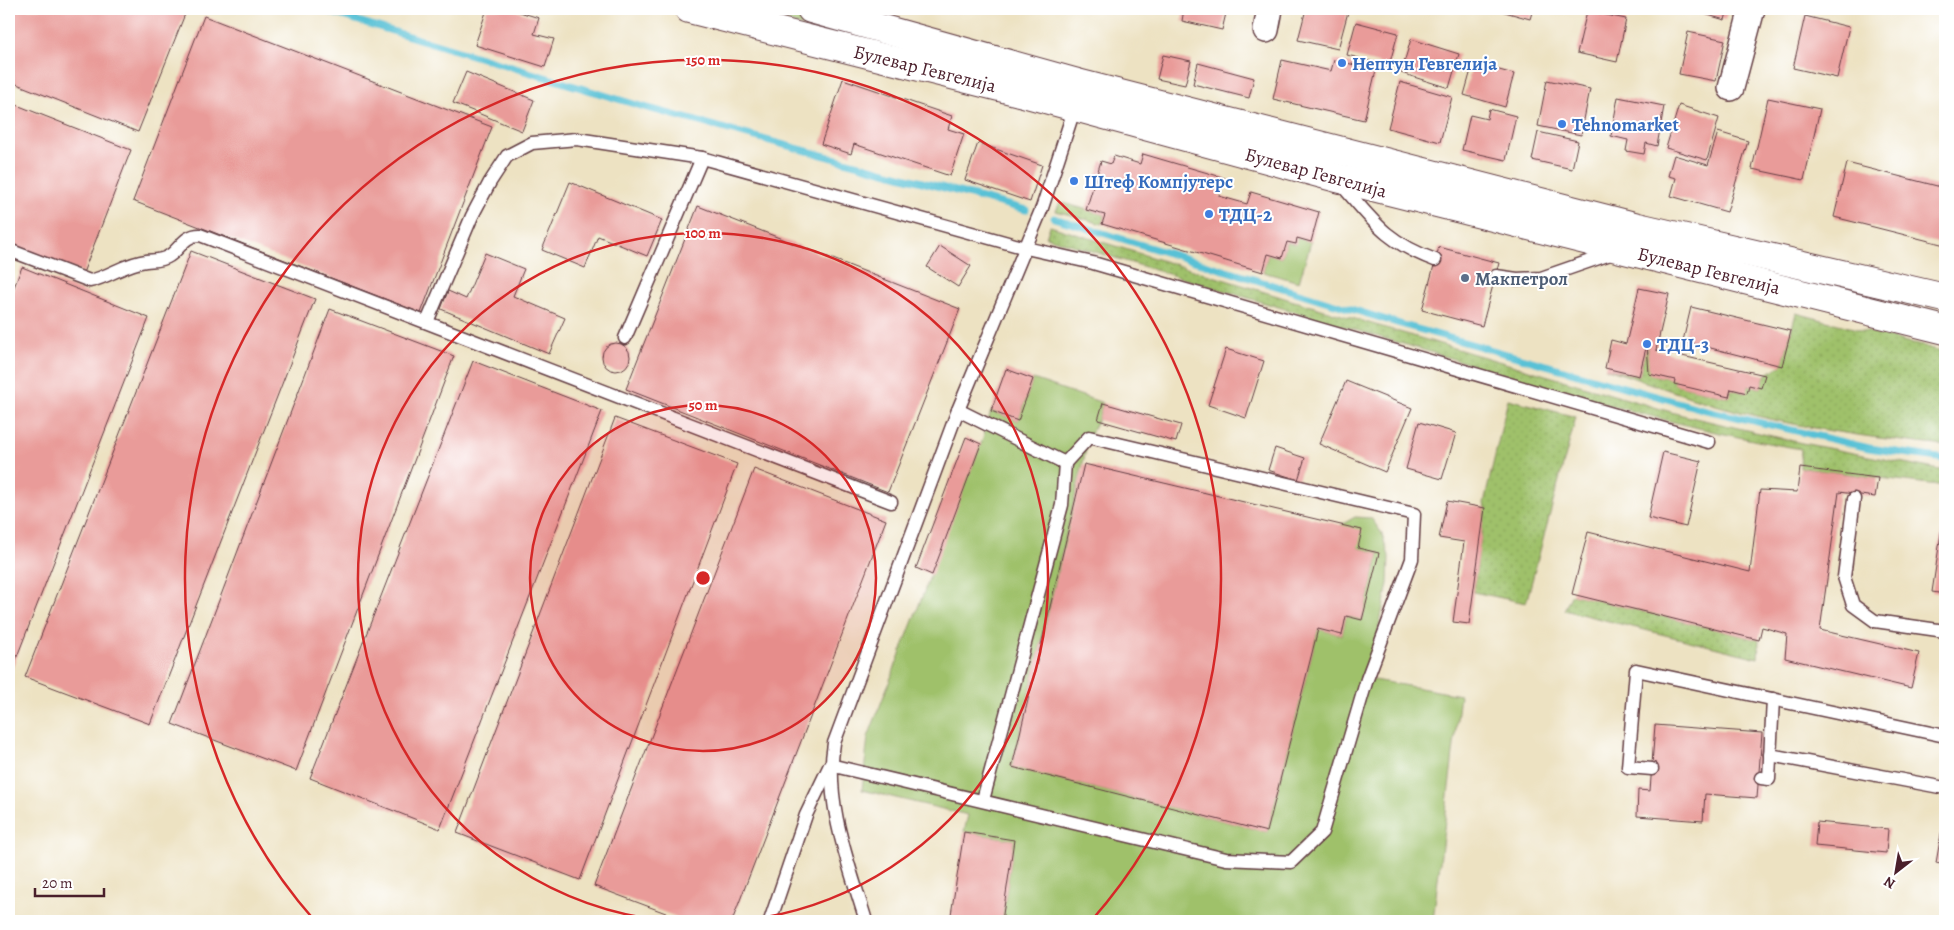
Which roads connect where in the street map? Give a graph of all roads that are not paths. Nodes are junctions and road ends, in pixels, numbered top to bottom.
1 (689, 9) edge
2 (811, 9) edge
3 (1752, 9) edge
4 (1731, 88) dead end
5 (1078, 96) junction
6 (702, 158) junction
7 (1337, 178) junction
8 (1026, 248) junction
9 (1626, 249) junction
10 (9, 250) edge
11 (1435, 260) dead end
12 (1496, 276) dead end
13 (1945, 298) edge
14 (427, 322) junction
15 (1945, 330) edge
16 (626, 338) dead end
17 (958, 410) junction
18 (1709, 442) dead end
19 (1065, 463) junction
20 (1854, 499) dead end
21 (891, 502) dead end
22 (1945, 631) edge
23 (1773, 700) junction
24 (1945, 736) edge
25 (1770, 755) junction
26 (830, 765) junction
27 (1652, 769) dead end
28 (1760, 778) dead end
29 (1945, 788) edge
30 (983, 800) junction
31 (770, 921) edge
32 (866, 921) edge

1 - 5 main road, Булевар Гевгелија
2 - 5 main road, Булевар Гевгелија
3 - 4 street
5 - 7 main road, Булевар Гевгелија
5 - 8 lane
5 - 13 main road, Булевар Гевгелија
6 - 8 lane
6 - 14 lane
6 - 16 lane
7 - 9 main road, Булевар Гевгелија
7 - 11 lane
8 - 17 lane
8 - 18 lane
9 - 12 lane
9 - 15 main road, Булевар Гевгелија
10 - 14 lane
14 - 21 lane
17 - 19 lane
17 - 26 lane
19 - 30 lane
19 - 30 lane
20 - 22 lane
23 - 24 lane
23 - 25 lane
23 - 27 lane
25 - 28 lane
25 - 29 lane
26 - 30 lane
26 - 31 lane
26 - 32 lane

